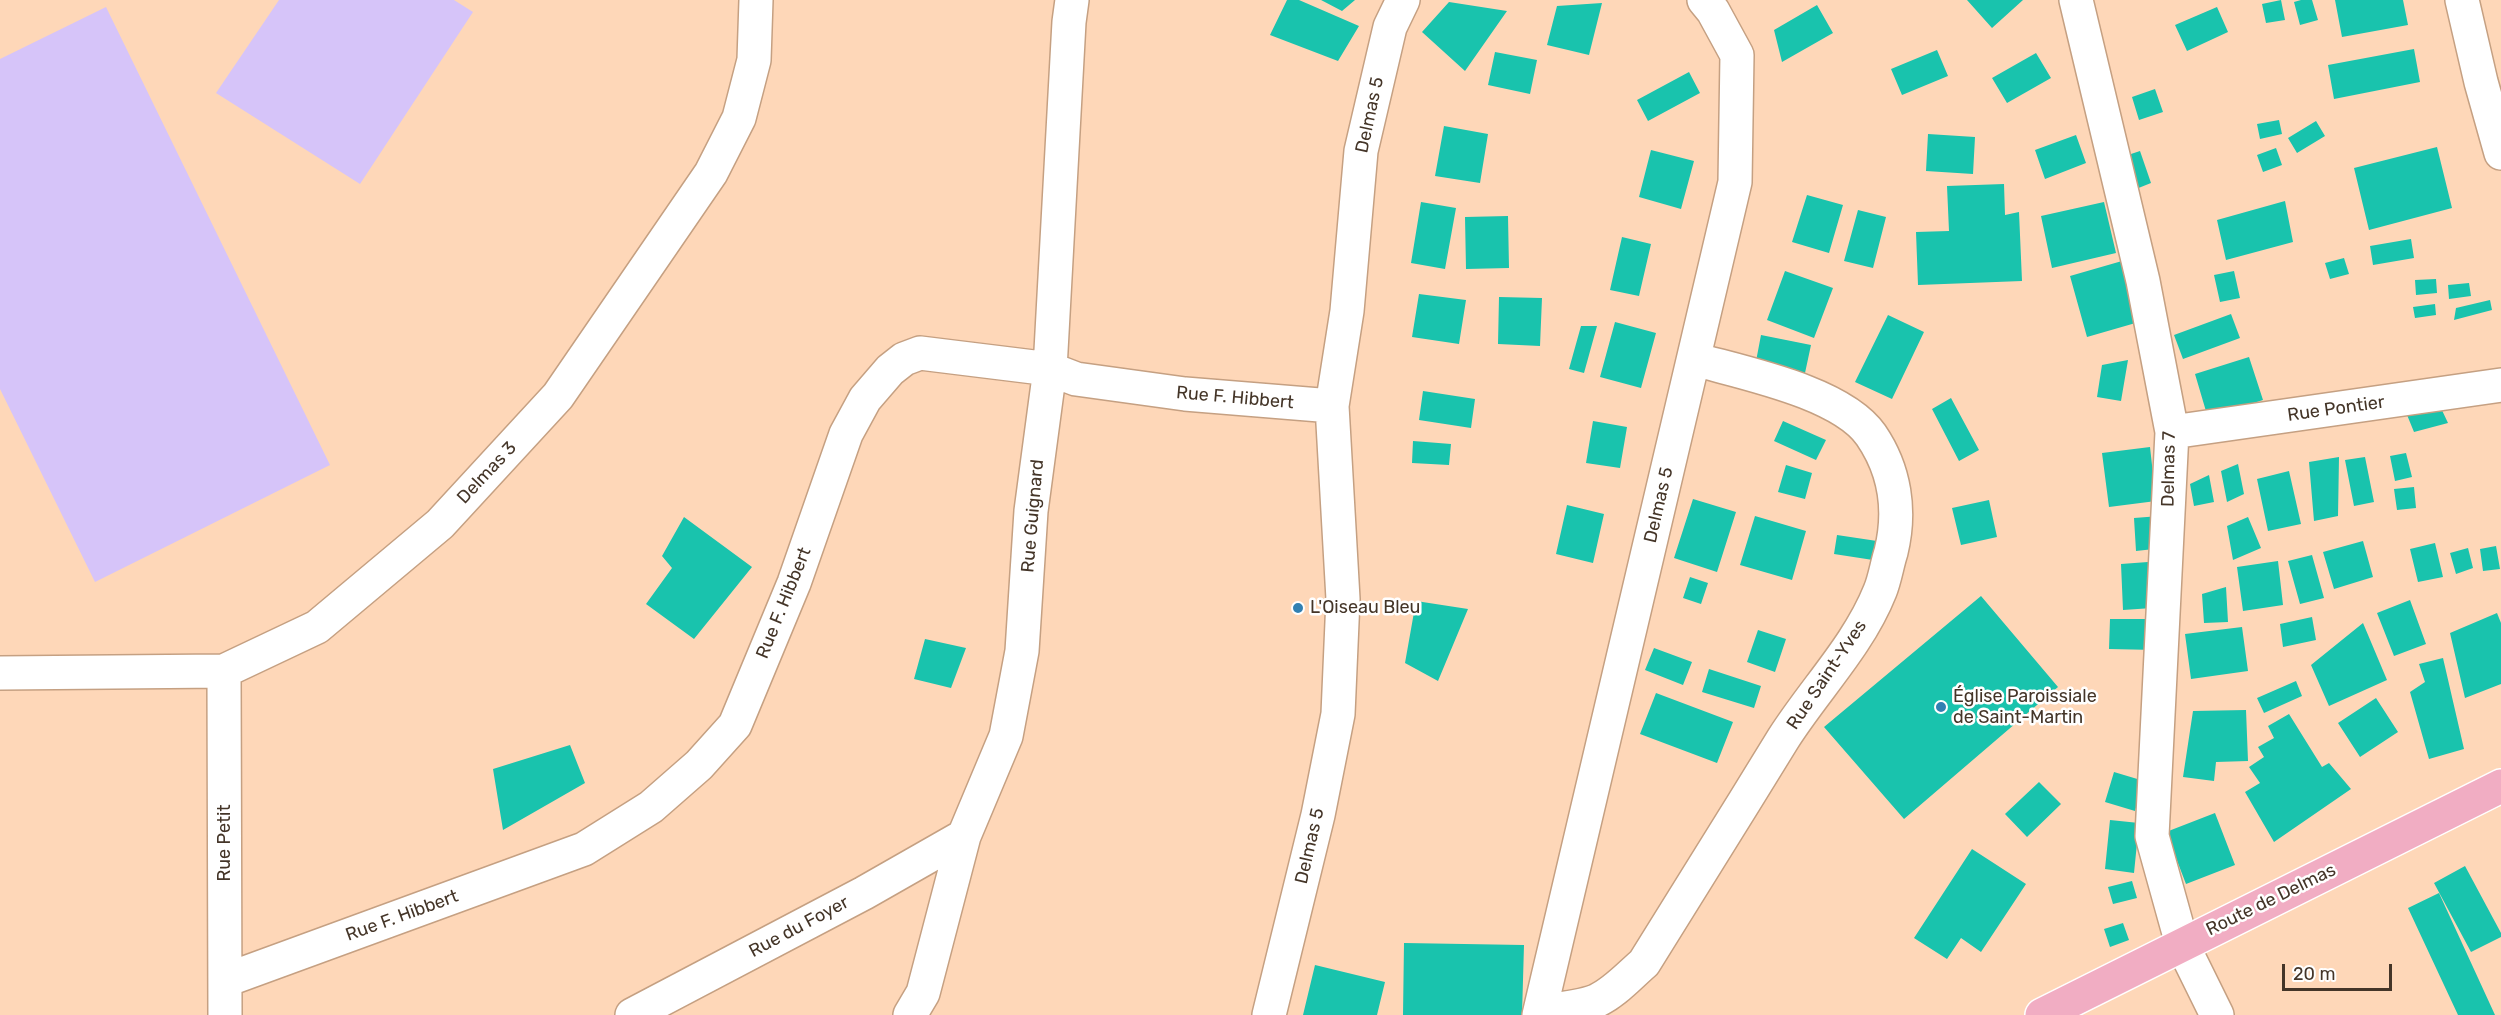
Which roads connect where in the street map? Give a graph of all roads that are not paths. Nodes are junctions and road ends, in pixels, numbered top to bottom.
1 (756, 0) edge
2 (1072, 0) edge
3 (1403, 0) edge
4 (1704, 0) edge
5 (2076, 0) edge
6 (2462, 0) edge
7 (2501, 153) edge
8 (1694, 358) junction
9 (1050, 369) junction
10 (2501, 385) edge
11 (1332, 406) junction
12 (2172, 432) junction
13 (224, 670) junction
14 (0, 673) edge
15 (2501, 786) edge
16 (964, 836) junction
17 (2182, 944) junction
18 (226, 980) junction
19 (1540, 1013) edge
20 (225, 1015) edge
21 (632, 1015) edge
22 (910, 1015) edge
23 (1269, 1015) edge
24 (2042, 1015) edge
25 (2217, 1015) edge

1 - 13 street, Delmas 3
2 - 9 street, Rue Guignard
3 - 11 street, Delmas 5
4 - 8 street, Delmas 5
5 - 12 street, Delmas 7
6 - 7 street
8 - 19 street, Delmas 5
8 - 19 street, Rue Saint-Yves
9 - 11 street, Rue F. Hibbert
9 - 16 street, Rue Guignard
9 - 18 street, Rue F. Hibbert
10 - 12 street, Rue Pontier
11 - 23 street, Delmas 5
12 - 17 street, Delmas 7
13 - 14 street, Delmas 3
13 - 18 street, Rue Petit
15 - 17 main road, Route de Delmas
16 - 21 street, Rue du Foyer
16 - 22 street, Rue Guignard
17 - 24 main road, Route de Delmas
17 - 25 street, Delmas 7
18 - 20 street, Rue Petit

